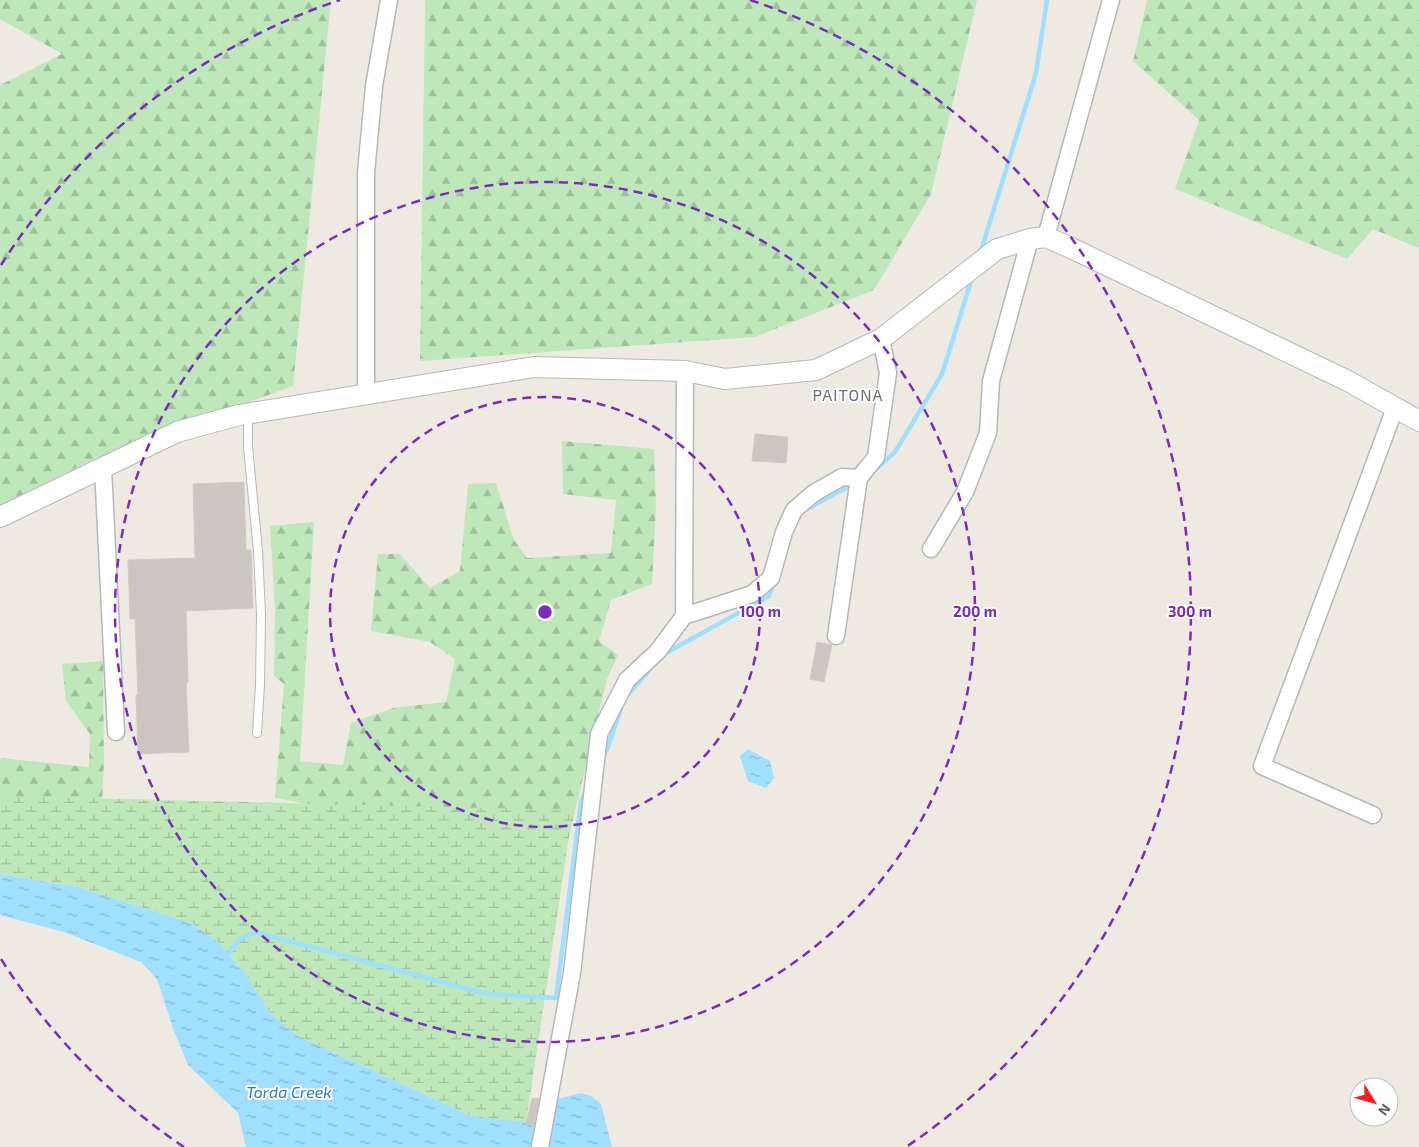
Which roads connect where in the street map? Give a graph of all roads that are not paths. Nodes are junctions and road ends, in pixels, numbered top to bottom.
1 (389, 0) edge
2 (1111, 0) edge
3 (1038, 238) junction
4 (881, 339) junction
5 (685, 372) junction
6 (366, 394) junction
7 (1396, 408) junction
8 (248, 414) junction
9 (1419, 421) edge
10 (103, 468) junction
11 (859, 478) junction
12 (0, 517) edge
13 (931, 549) dead end
14 (684, 616) junction
15 (836, 636) dead end
16 (116, 732) dead end
17 (257, 734) dead end
18 (1373, 815) dead end
19 (540, 1147) edge

1 - 6 street
2 - 3 street
3 - 4 street
3 - 7 street
3 - 13 street
4 - 5 street
4 - 11 street
5 - 6 street
5 - 14 street
6 - 8 street
7 - 9 street
7 - 18 street
8 - 10 street
8 - 17 lane
10 - 12 street
10 - 16 street
11 - 14 street
11 - 15 street
14 - 19 street

